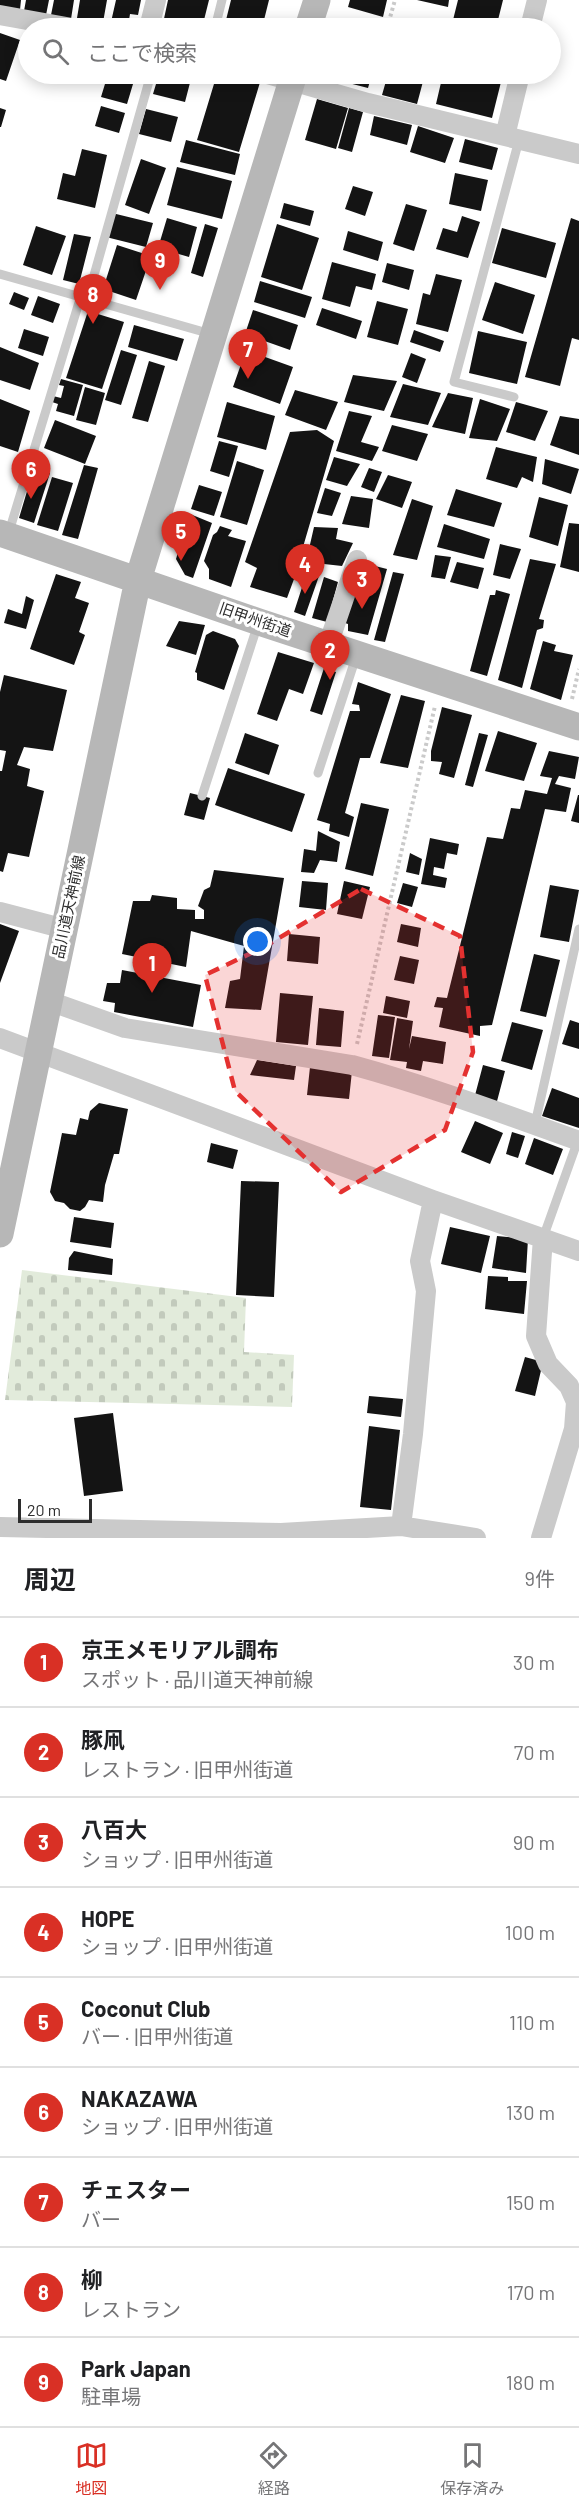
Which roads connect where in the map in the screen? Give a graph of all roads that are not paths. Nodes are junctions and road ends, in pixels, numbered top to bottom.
1 (156, 0) edge
2 (222, 0) edge
3 (317, 0) edge
4 (537, 0) edge
5 (0, 15) edge
6 (18, 18) edge
7 (152, 18) edge
8 (218, 18) edge
9 (311, 18) edge
10 (532, 18) edge
11 (148, 84) edge
12 (282, 84) edge
13 (309, 84) edge
14 (519, 84) edge
15 (512, 138) junction
16 (579, 154) edge
17 (0, 274) edge
18 (83, 299) junction
19 (213, 335) junction
20 (514, 397) dead end
21 (4, 534) edge
22 (357, 560) dead end
23 (138, 580) junction
24 (259, 622) junction
25 (328, 645) junction
26 (357, 655) junction
27 (574, 718) edge
28 (318, 773) dead end
29 (202, 796) dead end
30 (0, 912) edge
31 (64, 929) junction
32 (579, 929) edge
33 (50, 1001) junction
34 (0, 1038) edge
35 (39, 1053) junction
36 (535, 1124) junction
37 (578, 1141) edge
38 (433, 1200) junction
39 (0, 1234) edge
40 (543, 1238) junction
41 (579, 1251) edge
42 (401, 1526) junction
43 (0, 1527) edge
44 (476, 1538) edge
45 (541, 1538) edge

1 - 7 street
2 - 8 lane
3 - 9 street
4 - 10 street
5 - 6 street
11 - 18 lane
12 - 19 street, 品川道天神前線
13 - 15 street
14 - 15 street
15 - 16 street
15 - 20 lane
17 - 18 lane
18 - 19 lane
18 - 21 lane
19 - 23 street, 品川道天神前線
21 - 23 street, 旧甲州街道
22 - 25 street
23 - 24 street, 旧甲州街道
23 - 31 street, 品川道天神前線
24 - 25 street, 旧甲州街道
24 - 29 lane
25 - 26 street, 旧甲州街道
26 - 27 street, 旧甲州街道
26 - 28 lane
30 - 31 street
31 - 33 street, 品川道天神前線
32 - 36 lane
33 - 35 street, 品川道天神前線
33 - 36 street
34 - 35 street
35 - 38 street
35 - 39 street, 品川道天神前線
36 - 37 street
37 - 40 lane
38 - 40 street
38 - 42 street
40 - 41 street
40 - 45 street
42 - 43 street
42 - 44 street

